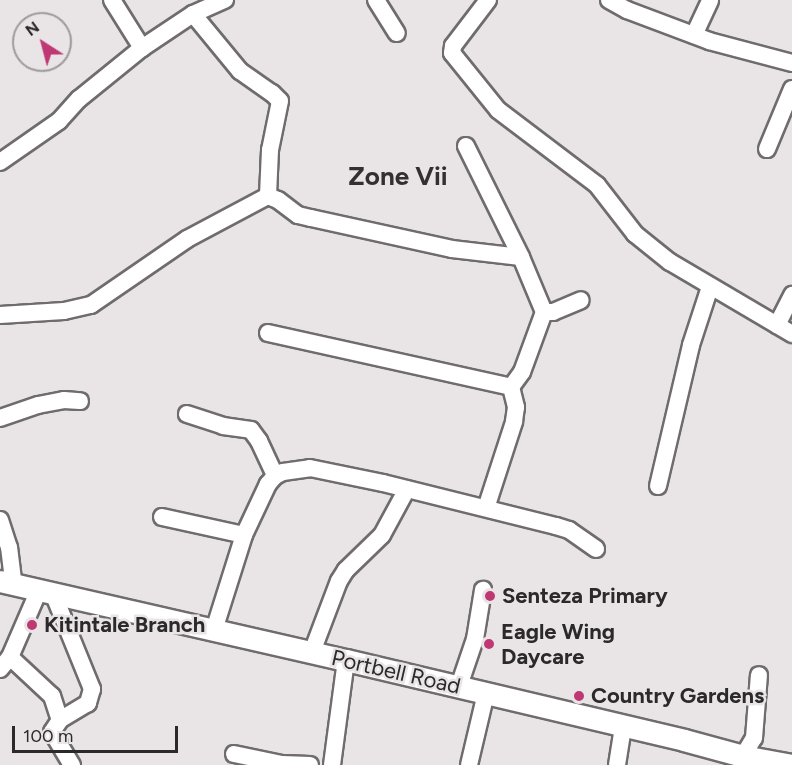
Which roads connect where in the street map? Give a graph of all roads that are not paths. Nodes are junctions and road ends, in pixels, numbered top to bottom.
1 (112, 0) edge
2 (225, 0) edge
3 (376, 0) edge
4 (488, 0) edge
5 (609, 0) edge
6 (710, 0) edge
7 (193, 14) junction
8 (397, 33) dead end
9 (694, 35) junction
10 (142, 48) junction
11 (792, 63) edge
12 (792, 89) edge
13 (466, 146) dead end
14 (767, 148) dead end
15 (0, 162) edge
16 (268, 196) junction
17 (521, 257) junction
18 (710, 287) junction
19 (792, 295) edge
20 (581, 300) dead end
21 (544, 312) junction
22 (0, 315) edge
23 (785, 329) edge
24 (268, 333) dead end
25 (511, 387) junction
26 (80, 401) dead end
27 (187, 414) dead end
28 (0, 418) edge
29 (275, 476) junction
30 (658, 486) dead end
31 (407, 489) junction
32 (486, 508) junction
33 (162, 517) dead end
34 (0, 520) edge
35 (244, 535) junction
36 (596, 549) dead end
37 (7, 583) edge
38 (483, 590) dead end
39 (46, 591) junction
40 (213, 630) junction
41 (312, 652) junction
42 (346, 660) junction
43 (5, 663) edge
44 (759, 675) dead end
45 (459, 687) junction
46 (486, 693) junction
47 (60, 720) junction
48 (623, 727) junction
49 (234, 754) dead end
50 (743, 760) edge
51 (72, 765) edge
52 (310, 765) edge
53 (332, 765) edge
54 (469, 765) edge
55 (617, 765) edge
56 (792, 765) edge

1 - 10 street
2 - 7 street
3 - 8 street
4 - 18 street
5 - 9 street
6 - 9 street
7 - 10 street
7 - 16 street
9 - 11 street
10 - 15 street
12 - 14 street
13 - 17 street
16 - 17 street
16 - 22 street
17 - 21 street
18 - 23 street
18 - 30 street
19 - 23 street
20 - 21 street
21 - 25 street
24 - 25 street
25 - 32 street
26 - 28 street
27 - 29 street
29 - 31 street
29 - 35 street
31 - 32 street
31 - 41 street
32 - 36 street
33 - 35 street
34 - 37 street
35 - 40 street
37 - 39 main road, Portbell Road
38 - 45 street
39 - 40 main road, Portbell Road
39 - 43 street
39 - 47 street
40 - 41 main road, Portbell Road
41 - 42 main road, Portbell Road
42 - 45 main road, Portbell Road
42 - 53 street
43 - 47 street
44 - 50 street
45 - 46 main road, Portbell Road
46 - 48 main road, Portbell Road
46 - 54 street
47 - 51 street
48 - 50 main road, Portbell Road
48 - 55 street
49 - 52 street
50 - 56 main road, Portbell Road

